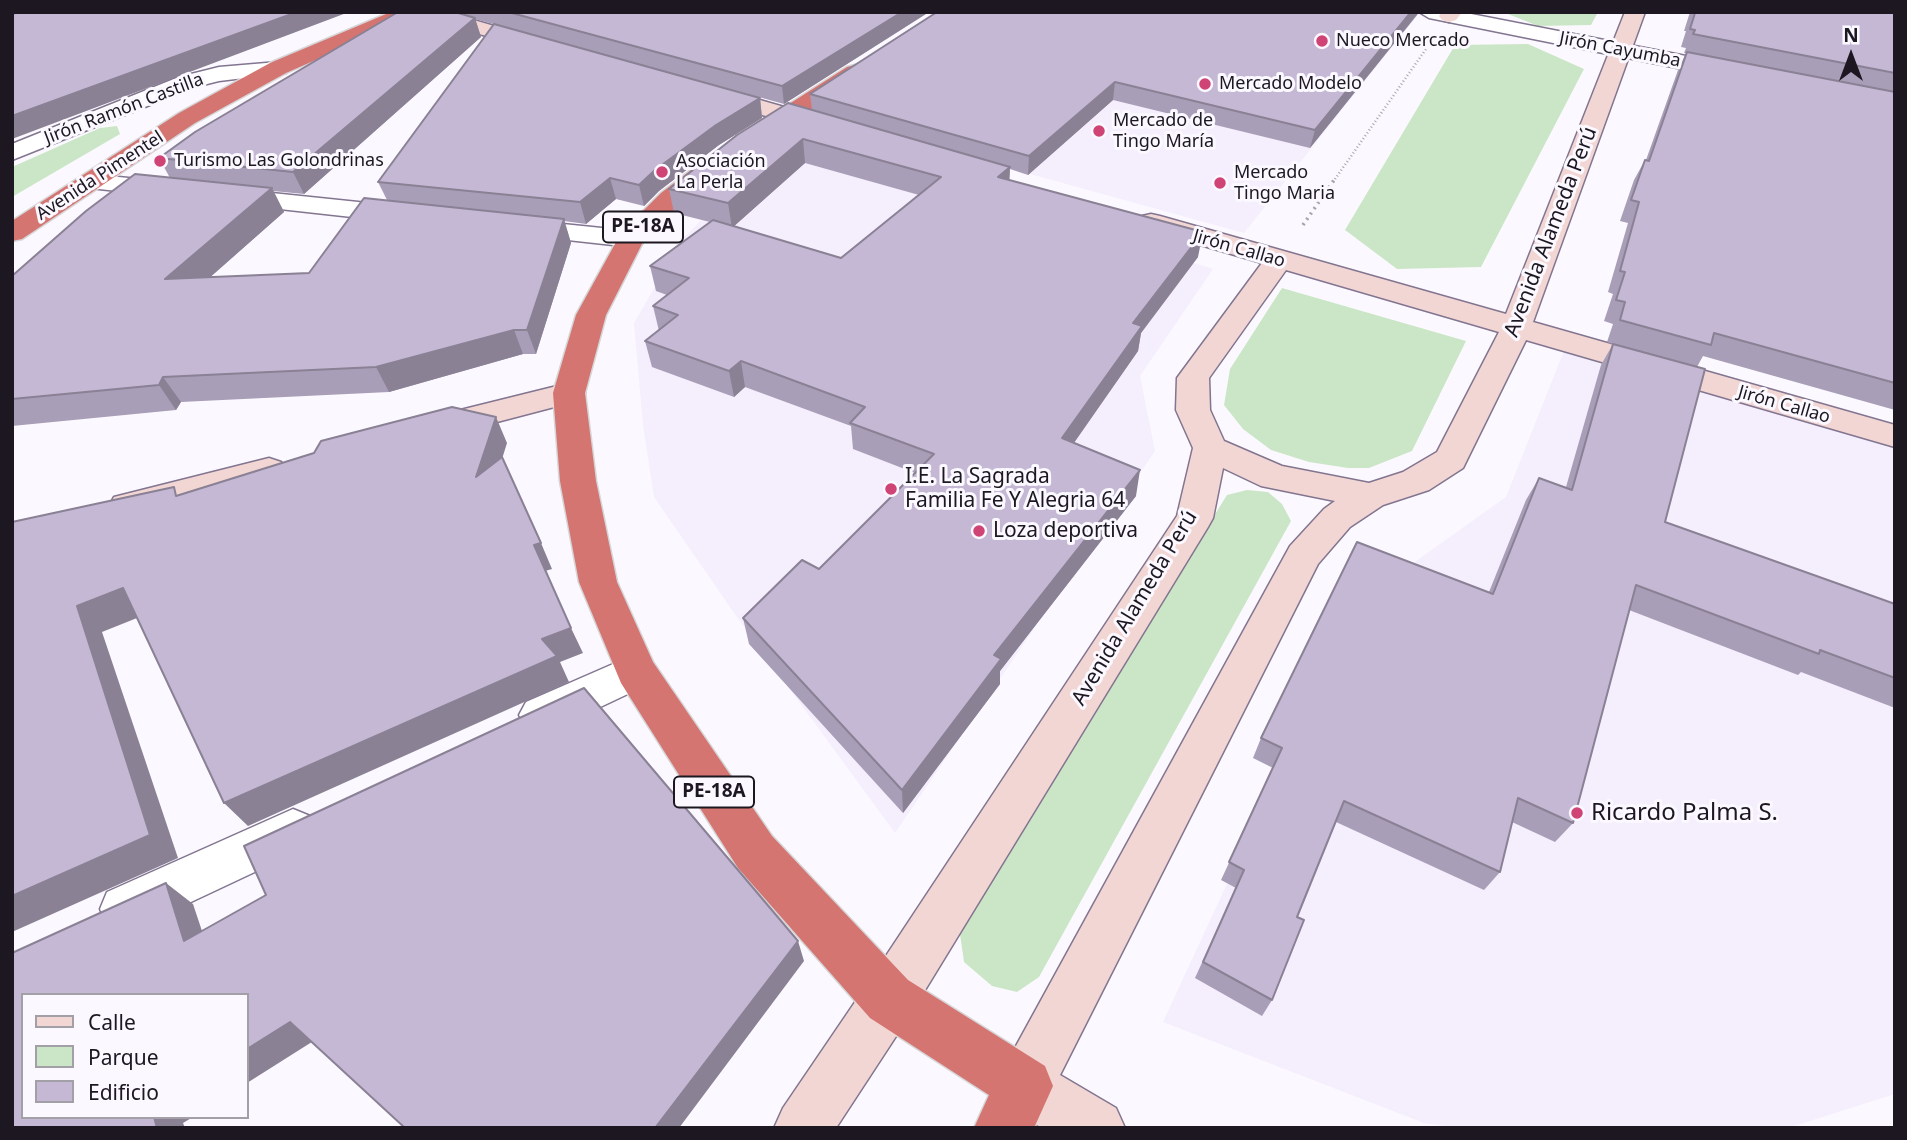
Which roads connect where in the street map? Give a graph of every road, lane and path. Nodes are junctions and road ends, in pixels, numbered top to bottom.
1 (409, 12) edge
2 (423, 12) edge
3 (1635, 12) edge
4 (1443, 14) edge
5 (1619, 50) junction
6 (566, 53) edge
7 (868, 64) edge
8 (278, 68) junction
9 (1750, 76) edge
10 (684, 86) edge
11 (788, 115) junction
12 (841, 131) edge
13 (12, 153) edge
14 (90, 182) junction
15 (1133, 217) edge
16 (436, 219) edge
17 (492, 224) edge
18 (12, 233) edge
19 (631, 239) junction
20 (1279, 260) junction
21 (1516, 328) junction
22 (569, 393) junction
23 (410, 434) edge
24 (1895, 436) edge
25 (1210, 448) junction
26 (304, 461) edge
27 (1370, 496) junction
28 (92, 515) edge
29 (636, 671) junction
30 (499, 735) edge
31 (337, 811) edge
32 (87, 927) edge
33 (889, 999) junction
34 (1014, 1107) edge
35 (803, 1128) edge
36 (1096, 1128) edge

1 - 8 highway, Avenida Pimentel
2 - 6 street
3 - 5 street, Avenida Alameda Perú
4 - 5 street, Jirón Cayumba
4 - 20 path
5 - 9 street, Jirón Cayumba
5 - 21 street, Avenida Alameda Perú
7 - 11 highway, PE-18A
8 - 13 street, Jirón Ramón Castilla
8 - 14 highway, Avenida Pimentel
10 - 11 street
11 - 12 street
11 - 19 highway, PE-18A
14 - 16 street
14 - 18 highway, Avenida Pimentel
15 - 20 street, Jirón Callao
17 - 19 street
19 - 22 highway, PE-18A
20 - 21 street, Jirón Callao
20 - 25 street
21 - 24 street, Jirón Callao
21 - 27 street, Avenida Alameda Perú
22 - 23 street
22 - 29 highway, PE-18A
25 - 27 street
25 - 33 street, Avenida Alameda Perú
26 - 28 street
27 - 34 street, Avenida Alameda Perú
29 - 30 street
29 - 33 highway, PE-18A
31 - 32 street
33 - 34 highway, PE-18A
33 - 35 street, Avenida Alameda Perú
34 - 36 street

